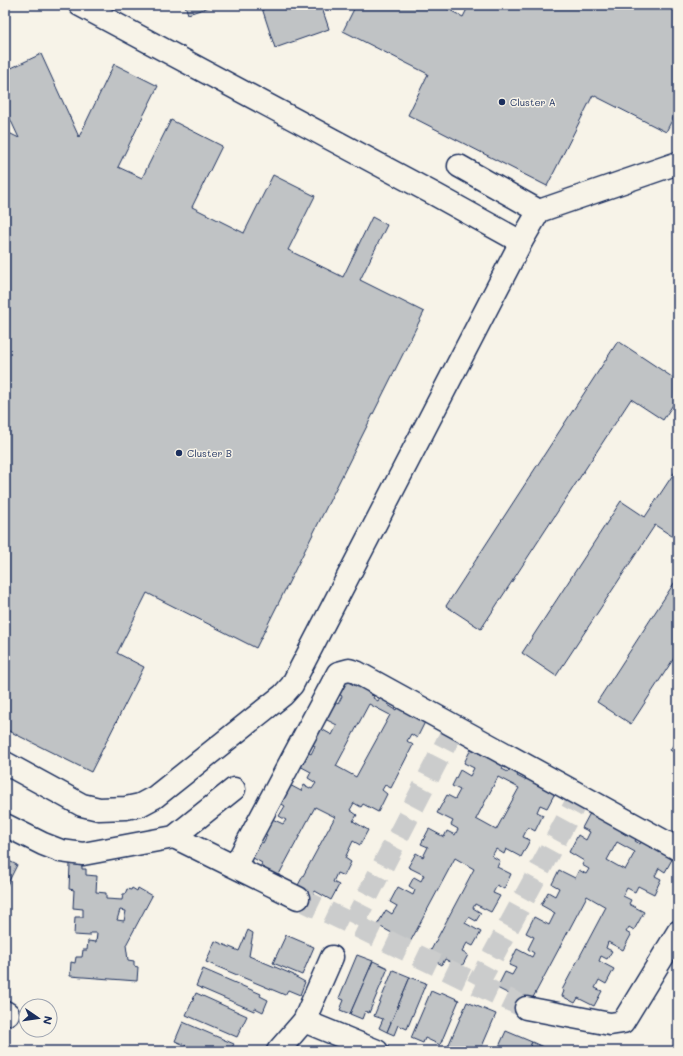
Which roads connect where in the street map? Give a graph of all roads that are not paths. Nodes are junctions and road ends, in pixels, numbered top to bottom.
1 (80, 5) edge
2 (459, 166) dead end
3 (677, 168) edge
4 (539, 210) junction
5 (521, 242) junction
6 (5, 763) edge
7 (234, 789) dead end
8 (5, 825) edge
9 (174, 837) junction
10 (678, 849) edge
11 (235, 866) junction
12 (298, 898) tunnel mouth
13 (676, 942) edge
14 (332, 957) dead end
15 (526, 1008) tunnel mouth
16 (304, 1021) junction
17 (278, 1051) edge
18 (376, 1051) edge

1 - 5 street
2 - 4 street
3 - 4 street
4 - 5 street
5 - 6 street
7 - 9 street
8 - 9 street
9 - 11 street
10 - 11 street
11 - 12 street
13 - 15 street
14 - 16 street
16 - 17 street
16 - 18 street

